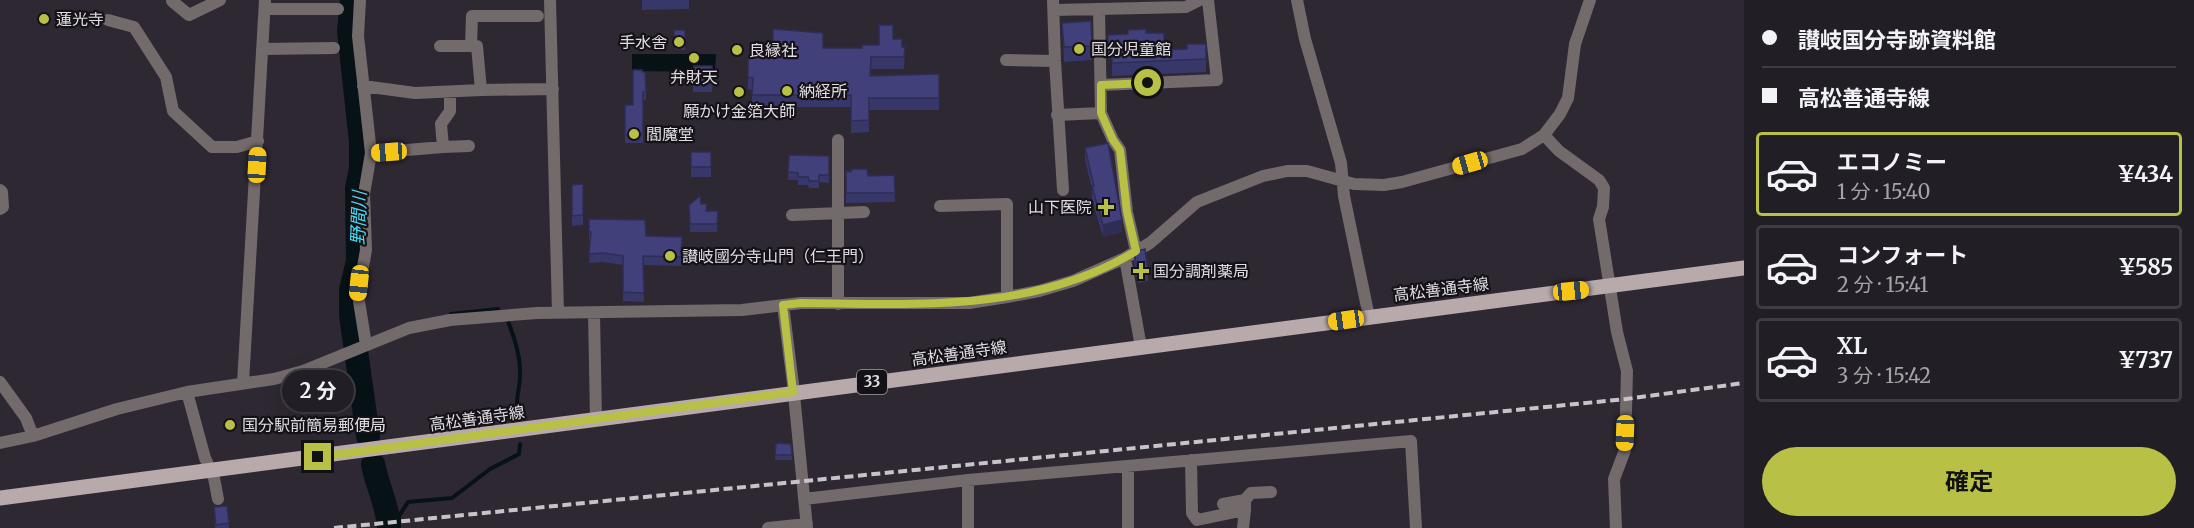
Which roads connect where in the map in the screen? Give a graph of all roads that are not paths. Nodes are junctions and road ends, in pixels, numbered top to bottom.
1 (220, 0) edge
2 (360, 0) edge
3 (550, 0) edge
4 (1200, 0) edge
5 (1208, 0) edge
6 (1297, 0) edge
7 (1590, 0) edge
8 (172, 1) edge
9 (265, 5) edge
10 (1054, 5) edge
11 (338, 9) dead end
12 (1099, 10) junction
13 (538, 16) dead end
14 (108, 20) dead end
15 (440, 46) dead end
16 (471, 46) junction
17 (334, 48) dead end
18 (262, 49) junction
19 (1006, 60) dead end
20 (1055, 60) junction
21 (1101, 85) junction
22 (363, 86) junction
23 (553, 89) junction
24 (481, 90) junction
25 (450, 92) junction
26 (1101, 113) junction
27 (1058, 115) junction
28 (1544, 135) junction
29 (838, 140) dead end
30 (258, 141) junction
31 (469, 146) dead end
32 (443, 147) junction
33 (371, 153) junction
34 (1343, 181) junction
35 (0, 190) edge
36 (1062, 190) dead end
37 (940, 206) dead end
38 (0, 209) edge
39 (837, 212) junction
40 (864, 212) dead end
41 (792, 214) dead end
42 (1136, 251) junction
43 (1125, 258) junction
44 (1744, 268) edge
45 (1610, 287) junction
46 (1007, 297) junction
47 (838, 304) junction
48 (783, 305) junction
49 (594, 312) junction
50 (558, 313) junction
51 (1369, 317) junction
52 (1142, 347) junction
53 (359, 348) junction
54 (0, 382) edge
55 (243, 383) junction
56 (187, 392) junction
57 (793, 392) junction
58 (596, 419) junction
59 (33, 436) junction
60 (0, 443) edge
61 (1191, 460) junction
62 (1128, 466) junction
63 (210, 470) junction
64 (968, 480) junction
65 (1271, 492) dead end
66 (0, 498) edge
67 (804, 498) junction
68 (218, 499) dead end
69 (1223, 504) dead end
70 (1245, 505) junction
71 (1198, 524) edge
72 (807, 526) edge
73 (768, 528) edge
74 (968, 528) edge
75 (1128, 528) edge
76 (1244, 528) edge
77 (1416, 528) edge
78 (1616, 528) edge

1 - 8 street
2 - 22 street
3 - 23 street
4 - 12 street
5 - 21 street
6 - 34 street
7 - 28 street
9 - 11 street
9 - 18 street
10 - 12 street
10 - 20 street
12 - 21 street
13 - 16 street
14 - 30 street
15 - 16 street
16 - 24 street
17 - 18 street
18 - 30 street
19 - 20 street
20 - 27 street
21 - 26 street
22 - 25 street
22 - 33 street
23 - 24 street
23 - 50 street
24 - 25 street
25 - 32 street
26 - 27 street
26 - 42 street
27 - 36 street
28 - 34 street
28 - 45 street
29 - 39 street
30 - 55 street
31 - 32 street
32 - 33 street
33 - 53 street
34 - 42 street
34 - 51 street
35 - 38 street
37 - 46 street
39 - 40 street
39 - 41 street
39 - 47 street
42 - 43 street
43 - 46 street
43 - 52 street
44 - 45 main road, 高松善通寺線 / 33
45 - 51 main road, 高松善通寺線 / 33
45 - 78 street
46 - 47 street
47 - 48 street
48 - 49 street
48 - 57 street
49 - 50 street
49 - 58 street
50 - 53 street
51 - 52 main road, 高松善通寺線 / 33
52 - 57 main road, 高松善通寺線 / 33
53 - 55 street
54 - 59 street
55 - 56 street
56 - 59 street
56 - 63 street
57 - 58 main road, 高松善通寺線 / 33
57 - 67 street
58 - 63 main road, 高松善通寺線 / 33
59 - 60 street
61 - 62 street
61 - 71 street
61 - 77 street
62 - 64 street
62 - 75 street
63 - 66 main road, 高松善通寺線 / 33
63 - 68 street
64 - 67 street
64 - 74 street
65 - 70 street
67 - 72 street
69 - 70 street
70 - 71 street
70 - 76 street
72 - 73 street

